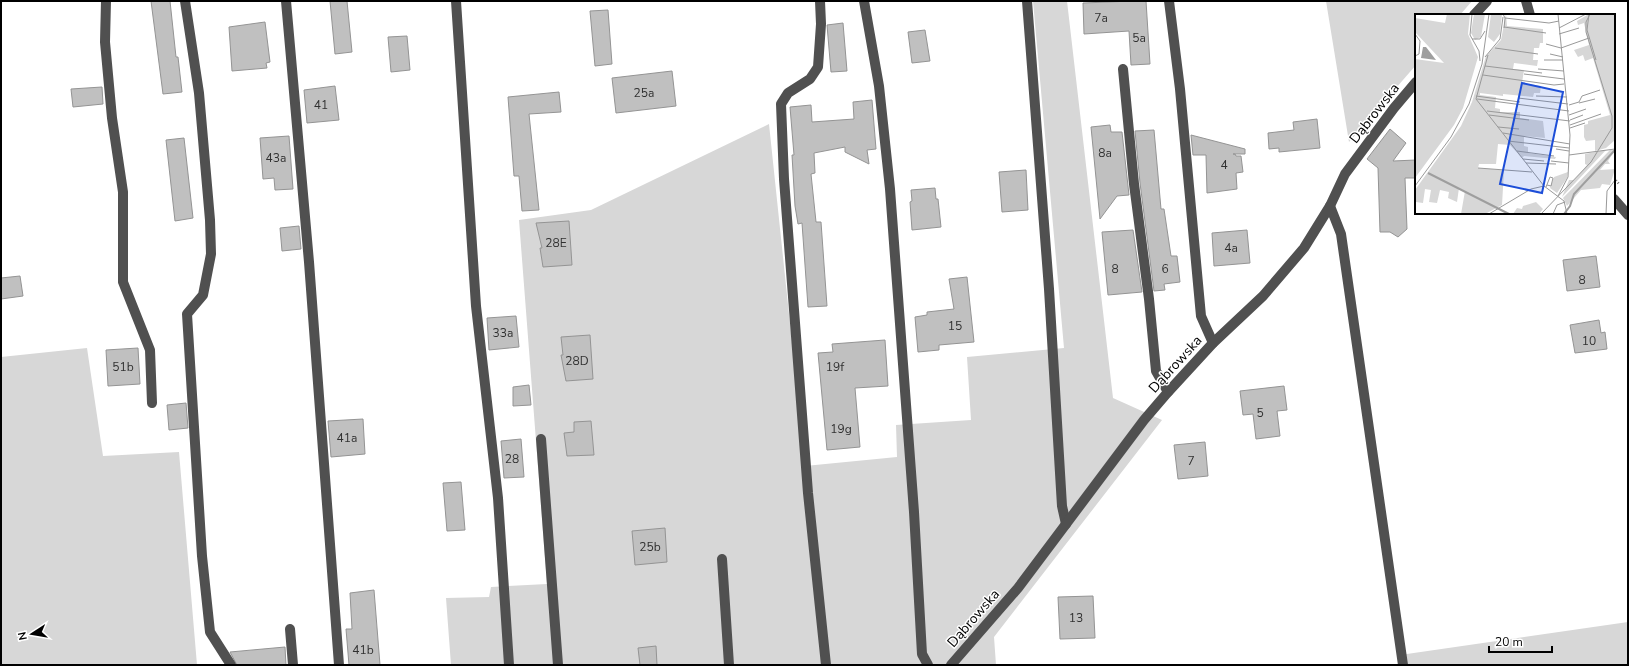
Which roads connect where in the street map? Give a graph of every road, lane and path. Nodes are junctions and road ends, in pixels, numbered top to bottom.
1 (106, 1) edge
2 (185, 1) edge
3 (286, 1) edge
4 (456, 1) edge
5 (820, 1) edge
6 (864, 1) edge
7 (1027, 1) edge
8 (1169, 1) edge
9 (1487, 1) edge
10 (1526, 1) edge
11 (1475, 14) edge
12 (1530, 14) edge
13 (1124, 69) dead end
14 (1415, 83) edge
15 (1615, 200) edge
16 (1330, 206) junction
17 (1628, 215) edge
18 (1213, 343) junction
19 (1168, 392) junction
20 (152, 403) dead end
21 (541, 439) dead end
22 (1066, 524) junction
23 (722, 559) dead end
24 (290, 629) dead end
25 (231, 665) edge
26 (293, 665) edge
27 (340, 665) edge
28 (509, 665) edge
29 (558, 665) edge
30 (729, 665) edge
31 (826, 665) edge
32 (928, 665) edge
33 (951, 665) edge
34 (1403, 665) edge

1 - 20 street
2 - 25 street
3 - 27 street
4 - 28 street
5 - 31 street
6 - 32 street
7 - 22 street
8 - 18 street
9 - 11 street
10 - 12 street
13 - 19 street
14 - 16 street, Dąbrowska
15 - 17 street
16 - 18 street, Dąbrowska
16 - 34 street
18 - 19 street, Dąbrowska
19 - 22 street, Dąbrowska
21 - 29 street
22 - 33 street, Dąbrowska
23 - 30 street
24 - 26 street

